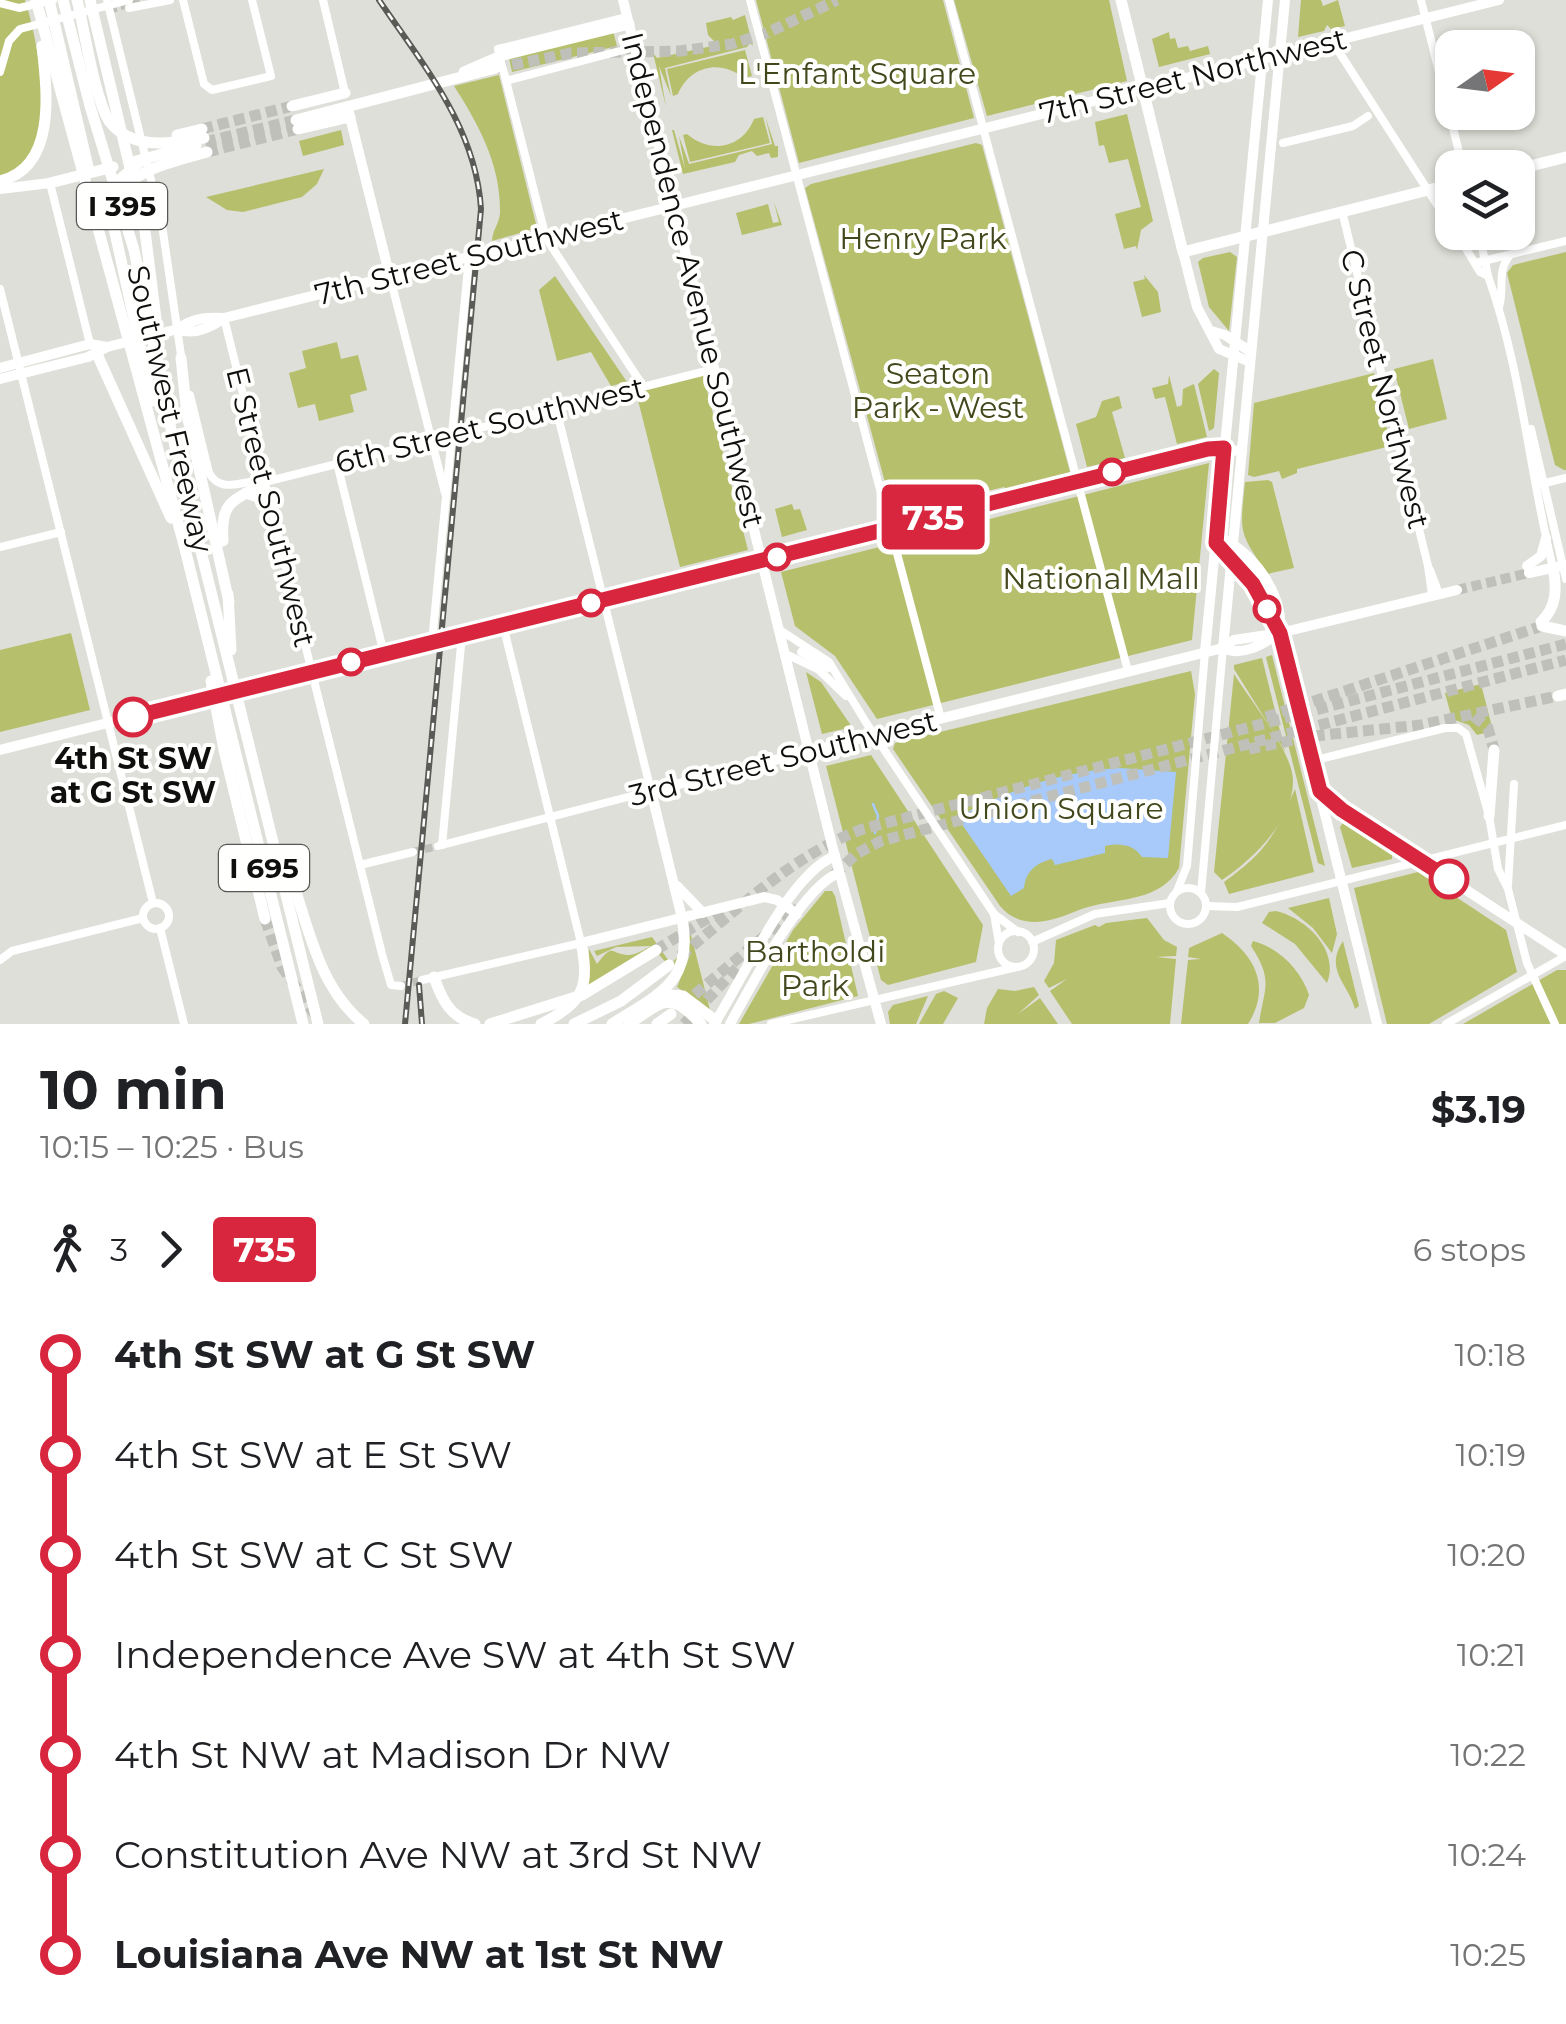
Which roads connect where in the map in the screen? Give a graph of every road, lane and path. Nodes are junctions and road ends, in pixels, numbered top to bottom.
1 (52, 0) edge
2 (62, 0) edge
3 (78, 0) edge
4 (93, 0) edge
5 (107, 0) edge
6 (170, 0) edge
7 (182, 0) edge
8 (252, 0) edge
9 (323, 0) edge
10 (623, 0) edge
11 (750, 0) edge
12 (948, 0) edge
13 (1121, 0) edge
14 (1268, 0) edge
15 (1285, 0) edge
16 (1421, 0) edge
17 (1499, 0) edge
18 (0, 2) edge
19 (33, 2) edge
20 (129, 4) edge
21 (1425, 18) junction
22 (628, 20) junction
23 (1332, 41) junction
24 (634, 47) junction
25 (1280, 54) junction
26 (3, 55) edge
27 (1263, 59) junction
28 (0, 72) edge
29 (502, 74) junction
30 (452, 79) junction
31 (1143, 89) junction
32 (345, 96) junction
33 (350, 115) junction
34 (1368, 116) dead end
35 (295, 118) junction
36 (983, 129) junction
37 (1283, 143) dead end
38 (159, 146) junction
39 (1458, 150) edge
40 (888, 152) joint
41 (1566, 157) edge
42 (143, 159) junction
43 (1535, 164) edge
44 (796, 175) junction
45 (0, 181) edge
46 (50, 182) junction
47 (1435, 188) edge
48 (0, 190) edge
49 (1427, 190) junction
50 (113, 202) junction
51 (1435, 202) edge
52 (674, 206) junction
53 (1342, 212) junction
54 (1263, 232) junction
55 (1245, 236) junction
56 (546, 238) junction
57 (1566, 241) edge
58 (1467, 250) edge
59 (1483, 250) edge
60 (1183, 252) junction
61 (1510, 255) junction
62 (469, 257) junction
63 (1486, 260) junction
64 (1475, 263) junction
65 (109, 271) junction
66 (1488, 276) junction
67 (390, 278) junction
68 (0, 289) edge
69 (1499, 307) junction
70 (224, 318) junction
71 (174, 330) junction
72 (1211, 331) junction
73 (1234, 343) junction
74 (102, 350) junction
75 (1232, 357) junction
76 (1250, 357) junction
77 (181, 358) junction
78 (0, 368) edge
79 (20, 368) junction
80 (714, 369) junction
81 (0, 379) edge
82 (643, 386) junction
83 (163, 388) junction
84 (556, 408) junction
85 (452, 434) junction
86 (431, 439) junction
87 (156, 442) junction
88 (1224, 448) junction
89 (1242, 451) junction
90 (337, 463) junction
91 (1566, 478) edge
92 (1077, 481) junction
93 (265, 482) junction
94 (1538, 484) junction
95 (242, 493) junction
96 (446, 498) junction
97 (270, 501) junction
98 (891, 528) junction
99 (61, 532) junction
100 (1546, 538) junction
101 (1216, 540) junction
102 (1234, 543) junction
103 (184, 544) junction
104 (0, 547) edge
105 (1233, 559) junction
106 (762, 560) junction
107 (1561, 566) edge
108 (1566, 578) edge
109 (192, 579) joint
110 (1457, 590) tunnel mouth
111 (1436, 594) junction
112 (603, 600) junction
113 (229, 602) junction
114 (503, 625) junction
115 (780, 630) junction
116 (1566, 631) edge
117 (1280, 633) junction
118 (459, 635) joint
119 (436, 641) joint
120 (1223, 648) junction
121 (801, 652) dead end
122 (1205, 652) junction
123 (384, 654) junction
124 (786, 654) junction
125 (828, 668) dead end
126 (1128, 671) junction
127 (312, 672) junction
128 (232, 674) junction
129 (853, 703) junction
130 (221, 712) junction
131 (941, 718) junction
132 (109, 723) junction
133 (874, 736) junction
134 (0, 750) edge
135 (1494, 750) tunnel mouth
136 (809, 752) junction
137 (1312, 762) junction
138 (1514, 784) dead end
139 (1318, 786) junction
140 (651, 791) junction
141 (1489, 816) junction
142 (550, 817) junction
143 (268, 821) junction
144 (1566, 824) edge
145 (1510, 839) junction
146 (1494, 843) junction
147 (413, 852) tunnel mouth
148 (835, 856) junction
149 (1422, 861) junction
150 (360, 864) junction
151 (840, 873) junction
152 (674, 881) junction
153 (1341, 881) junction
154 (1508, 889) junction
155 (1177, 891) junction
156 (1200, 893) junction
157 (153, 902) junction
158 (1170, 903) junction
159 (786, 906) junction
160 (1206, 906) junction
161 (703, 912) junction
162 (797, 914) junction
163 (994, 914) junction
164 (142, 918) junction
165 (682, 918) junction
166 (265, 920) tunnel mouth
167 (1516, 922) junction
168 (160, 928) junction
169 (1018, 932) junction
170 (1032, 942) junction
171 (581, 943) junction
172 (1000, 943) junction
173 (0, 949) edge
174 (656, 950) tunnel mouth
175 (12, 952) junction
176 (1566, 955) edge
177 (0, 960) edge
178 (668, 965) tunnel mouth
179 (1017, 967) junction
180 (1532, 974) junction
181 (428, 978) joint
182 (397, 986) dead end
183 (654, 996) junction
184 (874, 999) junction
185 (621, 1000) junction
186 (688, 1010) junction
187 (671, 1014) tunnel mouth
188 (717, 1023) edge
189 (184, 1024) edge
190 (303, 1024) edge
191 (318, 1024) edge
192 (364, 1024) edge
193 (475, 1024) edge
194 (490, 1024) edge
195 (541, 1024) edge
196 (574, 1024) edge
197 (590, 1024) edge
198 (612, 1024) edge
199 (629, 1024) edge
200 (657, 1024) edge
201 (692, 1024) edge
202 (700, 1024) edge
203 (730, 1024) edge
204 (772, 1024) edge
205 (880, 1024) edge
206 (1376, 1024) edge
207 (1446, 1024) edge
208 (1555, 1024) edge

1 - 19 street
1 - 65 highway
2 - 83 highway, Southwest Freeway / I 395
3 - 38 highway
4 - 83 highway
5 - 71 street
6 - 20 street
7 - 8 street
9 - 32 street
10 - 22 main road, Independence Avenue Southwest
11 - 44 street
12 - 36 street
13 - 31 highway
14 - 27 main road
15 - 25 main road
16 - 21 street
17 - 21 main road, 7th Street Northwest
18 - 19 street
19 - 45 highway
19 - 65 highway, Southwest Freeway / I 395
20 - 26 street
21 - 23 main road, 7th Street Northwest
21 - 39 street
22 - 24 main road, Independence Avenue Southwest
22 - 29 street
22 - 30 highway
23 - 25 main road, 7th Street Northwest
23 - 49 street
24 - 29 street
24 - 52 main road, Independence Avenue Southwest
25 - 27 main road, 7th Street Northwest
25 - 54 main road
26 - 28 street
27 - 31 main road, 7th Street Northwest
27 - 55 main road
29 - 30 highway
29 - 56 street
30 - 35 highway
31 - 36 main road, 7th Street Northwest
31 - 60 highway
32 - 33 main road
32 - 35 highway
33 - 35 highway
33 - 67 main road
34 - 37 street
36 - 40 main road, 7th Street Northwest
36 - 92 street
38 - 42 highway
38 - 50 highway
40 - 44 main road, 7th Street Southwest
41 - 43 highway
42 - 46 highway
42 - 50 highway
44 - 52 main road, 7th Street Southwest
44 - 98 street
46 - 48 main road
46 - 74 street
47 - 49 highway
49 - 51 street
49 - 53 highway
50 - 87 highway
52 - 56 main road, 7th Street Southwest
52 - 80 main road, Independence Avenue Southwest
53 - 54 highway
53 - 111 street, C Street Northwest
54 - 55 highway
54 - 76 main road
55 - 60 highway
55 - 73 main road
56 - 62 main road, 7th Street Southwest
56 - 82 street
57 - 61 street
58 - 64 street
59 - 63 street
60 - 72 main road
61 - 63 street
61 - 69 street
62 - 67 main road, 7th Street Southwest
62 - 85 street
63 - 64 street
63 - 66 street
64 - 66 street
65 - 87 highway, Southwest Freeway / I 395
66 - 69 street
67 - 70 main road, 7th Street Southwest
67 - 86 street
68 - 79 street
69 - 94 street
70 - 71 main road, 7th Street Southwest
70 - 93 street, E Street Southwest
71 - 74 main road, 7th Street Southwest
71 - 77 street
72 - 73 main road
72 - 75 main road
73 - 75 main road
73 - 76 main road
74 - 79 main road, 7th Street Southwest
74 - 79 main road, 7th Street Southwest
74 - 103 highway
75 - 76 main road
75 - 88 main road
76 - 89 main road
77 - 93 street, 6th Street Southwest
77 - 113 highway
78 - 79 main road, 7th Street Southwest
79 - 81 main road, 7th Street Southwest
79 - 99 street
80 - 82 street, 6th Street Southwest
80 - 106 main road, Independence Avenue Southwest
82 - 84 street, 6th Street Southwest
83 - 128 highway, Southwest Freeway / I 395
84 - 85 street, 6th Street Southwest
84 - 112 street
85 - 86 street, 6th Street Southwest
85 - 96 street
86 - 90 street, 6th Street Southwest
86 - 96 street
87 - 103 highway, Southwest Freeway / I 395
88 - 89 main road
88 - 92 main road
88 - 101 main road
89 - 102 main road
90 - 93 street, 6th Street Southwest
90 - 123 street
91 - 94 street
92 - 98 main road
92 - 126 street
93 - 95 highway
93 - 97 street, E Street Southwest
94 - 100 street
94 - 107 street
95 - 97 highway
95 - 113 highway
96 - 119 street
97 - 127 street, E Street Southwest
98 - 106 main road
98 - 131 street
99 - 104 street
99 - 132 street
100 - 107 street
100 - 107 main road
101 - 102 main road
101 - 105 main road
101 - 122 main road
102 - 105 main road
102 - 117 main road
103 - 109 highway, Southwest Freeway / I 395
105 - 117 main road
105 - 120 main road
106 - 112 main road
106 - 115 main road, Independence Avenue Southwest
107 - 108 street
107 - 116 highway
109 - 130 highway, I 695
110 - 111 main road, 3rd Street Southwest
111 - 117 main road, 3rd Street Southwest
112 - 114 main road
112 - 140 street
113 - 128 highway
114 - 118 main road
114 - 142 street
115 - 124 main road, Independence Avenue Southwest
115 - 129 street
117 - 120 main road, 3rd Street Southwest
117 - 137 main road
118 - 142 street, 3rd Street Southwest
119 - 123 main road
120 - 122 main road, 3rd Street Southwest
120 - 156 street
121 - 125 street
122 - 126 main road, 3rd Street Southwest
122 - 155 street
123 - 127 main road
124 - 129 street
124 - 136 main road, Independence Avenue Southwest
126 - 131 main road, 3rd Street Southwest
127 - 132 main road
127 - 150 street, E Street Southwest
128 - 143 highway, Southwest Freeway / I 395
129 - 133 street
130 - 166 highway
130 - 190 highway, I 695
131 - 133 main road, 3rd Street Southwest
132 - 134 main road
132 - 157 street
133 - 136 main road, 3rd Street Southwest
133 - 163 street
135 - 141 highway
136 - 140 main road, 3rd Street Southwest
136 - 148 main road, Independence Avenue Southwest
137 - 139 main road
137 - 141 street
138 - 145 street
139 - 149 main road
139 - 153 main road
140 - 142 street, 3rd Street Southwest
140 - 152 main road
141 - 146 street
142 - 171 street
143 - 191 highway, I 695
143 - 192 highway, I 395
144 - 145 street
145 - 146 street
145 - 154 street
146 - 149 street
146 - 154 street
147 - 150 street
148 - 151 main road, Independence Avenue Southwest
148 - 159 main road
149 - 153 street
149 - 167 main road
150 - 182 street, E Street Southwest
151 - 162 main road
151 - 184 main road, Independence Avenue Southwest
152 - 161 main road
152 - 165 main road
153 - 160 street
153 - 206 main road
154 - 167 street
155 - 156 street
155 - 158 street
156 - 160 street
157 - 164 street
157 - 168 street
158 - 160 street
158 - 170 street
159 - 161 main road
159 - 162 main road
159 - 188 main road
161 - 165 main road
162 - 203 main road
163 - 169 street
163 - 172 street
164 - 168 street
164 - 175 street
165 - 171 main road
165 - 183 highway
167 - 176 main road
167 - 180 street
168 - 189 street
169 - 170 street
169 - 172 street
170 - 179 street
171 - 181 street
171 - 195 highway
172 - 179 street
173 - 175 street
174 - 194 highway
175 - 177 street
176 - 180 street
178 - 185 highway
179 - 184 street
180 - 207 street
180 - 208 street
181 - 193 highway
183 - 188 highway
183 - 198 highway
184 - 204 street
184 - 205 main road, Independence Avenue Southwest
185 - 196 highway
185 - 197 highway
186 - 199 highway
186 - 201 highway
186 - 202 highway
187 - 200 highway

